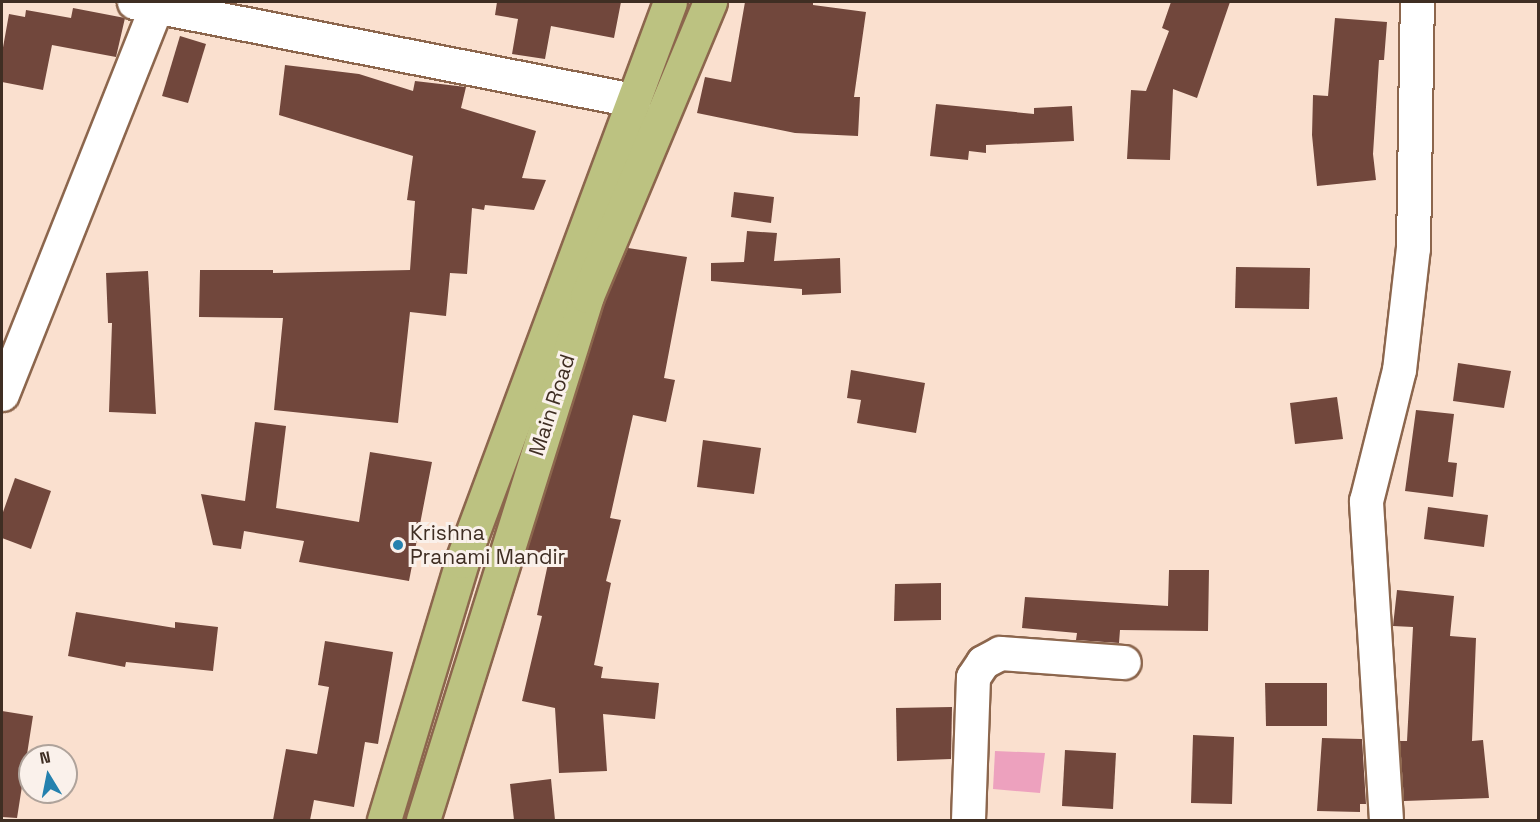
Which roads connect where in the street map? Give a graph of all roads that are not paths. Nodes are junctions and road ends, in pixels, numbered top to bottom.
1 (670, 2) edge
2 (710, 2) edge
3 (1417, 2) edge
4 (150, 3) edge
5 (633, 100) junction
6 (2, 394) edge
7 (1124, 662) dead end
8 (384, 820) edge
9 (423, 820) edge
10 (968, 820) edge
11 (1386, 820) edge

1 - 5 main road, Main Road
2 - 9 main road, Main Road
3 - 11 street
4 - 5 street
4 - 6 street
5 - 8 main road, Main Road
7 - 10 street

